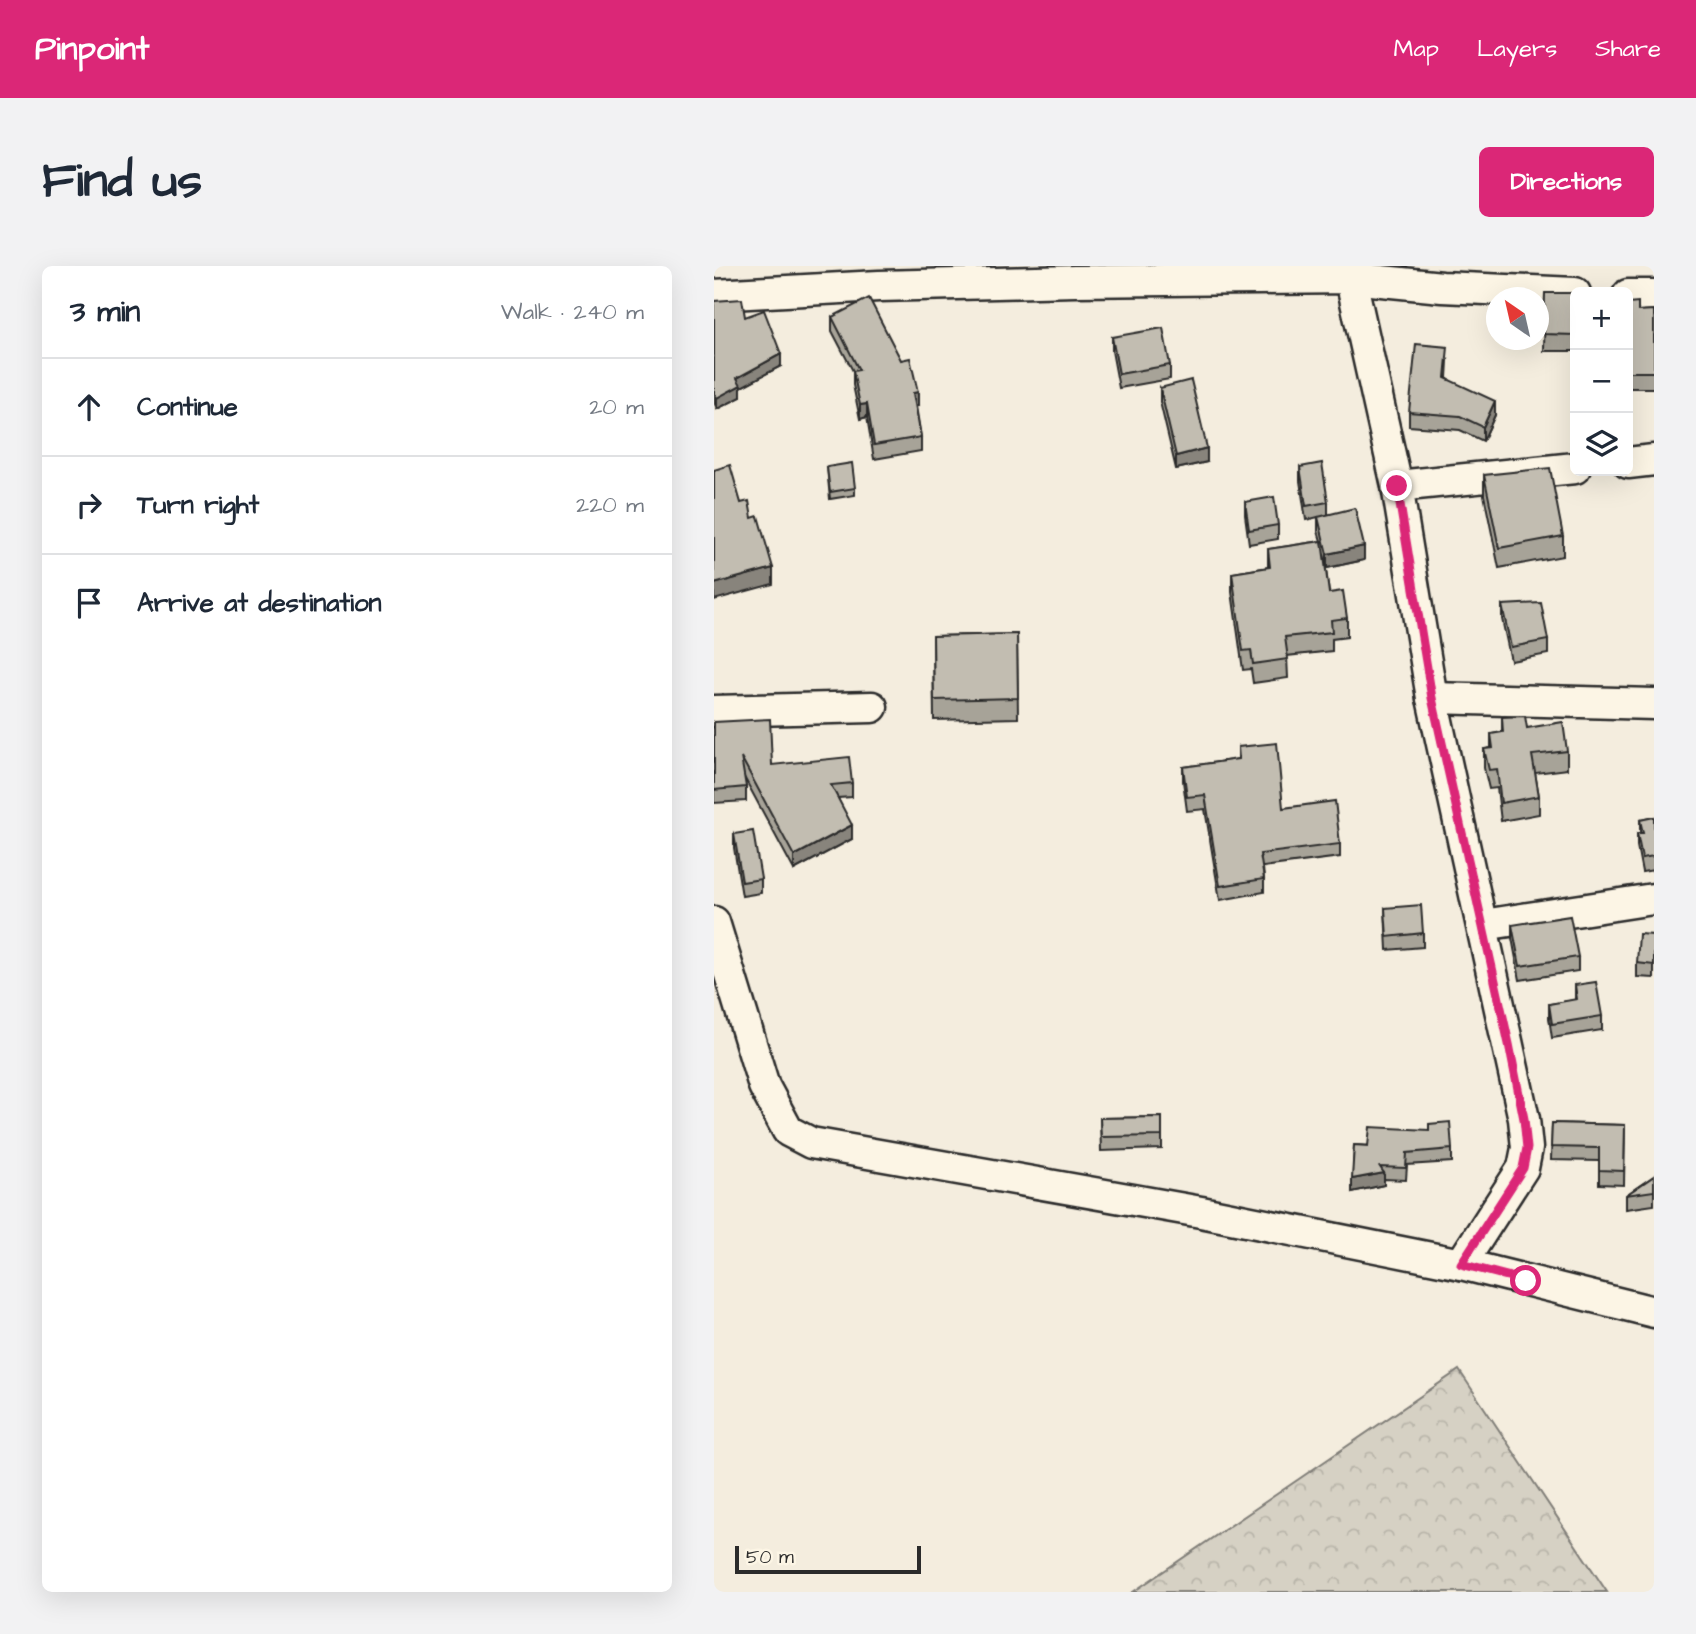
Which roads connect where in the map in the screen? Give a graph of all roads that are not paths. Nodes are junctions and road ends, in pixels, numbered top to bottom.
1 (1350, 272) edge
2 (1570, 293) edge
3 (714, 295) edge
4 (1633, 295) edge
5 (1654, 295) edge
6 (1654, 460) edge
7 (1633, 462) edge
8 (1570, 469) edge
9 (1397, 486) junction
10 (1432, 698) junction
11 (1654, 704) edge
12 (872, 707) dead end
13 (714, 711) edge
14 (1653, 899) edge
15 (714, 922) edge
16 (1483, 925) junction
17 (1461, 1264) junction
18 (1654, 1312) edge

1 - 2 street
1 - 3 street
1 - 9 street
4 - 5 street
6 - 7 street
8 - 9 street
9 - 10 street
10 - 11 street
10 - 16 street
12 - 13 street
14 - 16 street
15 - 17 street
16 - 17 street
17 - 18 street

